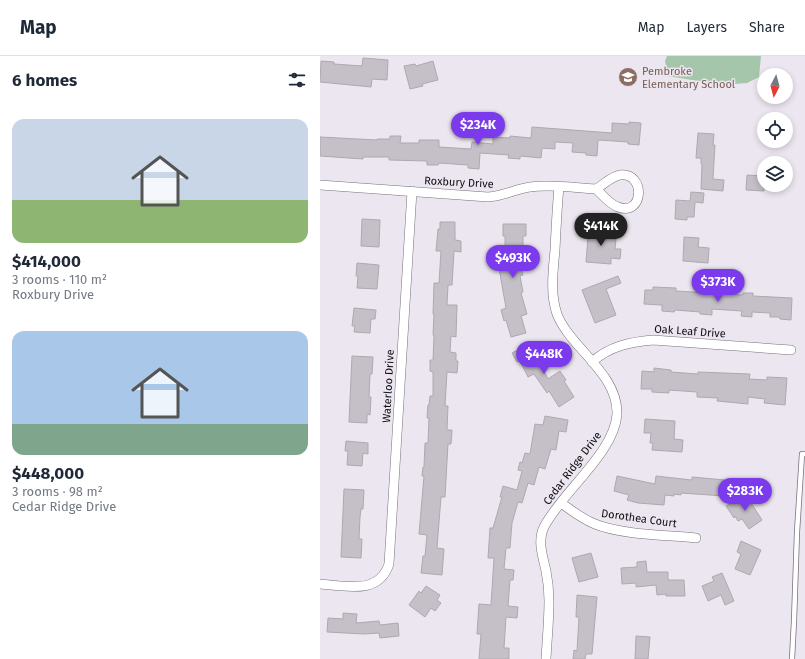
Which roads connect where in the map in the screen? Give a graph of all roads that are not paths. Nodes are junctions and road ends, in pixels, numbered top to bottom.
1 (320, 185) edge
2 (559, 187) junction
3 (596, 189) junction
4 (412, 191) junction
5 (791, 350) dead end
6 (592, 362) junction
7 (805, 454) edge
8 (803, 484) edge
9 (560, 503) junction
10 (696, 538) dead end
11 (320, 584) edge
12 (546, 659) edge
13 (792, 659) edge

1 - 4 street, Roxbury Drive
2 - 3 street, Roxbury Drive
2 - 4 street, Roxbury Drive
2 - 6 street, Cedar Ridge Drive
3 - 3 street
4 - 11 street, Waterloo Drive
5 - 6 street, Oak Leaf Drive
6 - 9 street, Cedar Ridge Drive
7 - 8 lane
8 - 13 lane
9 - 10 street, Dorothea Court
9 - 12 street, Cedar Ridge Drive

